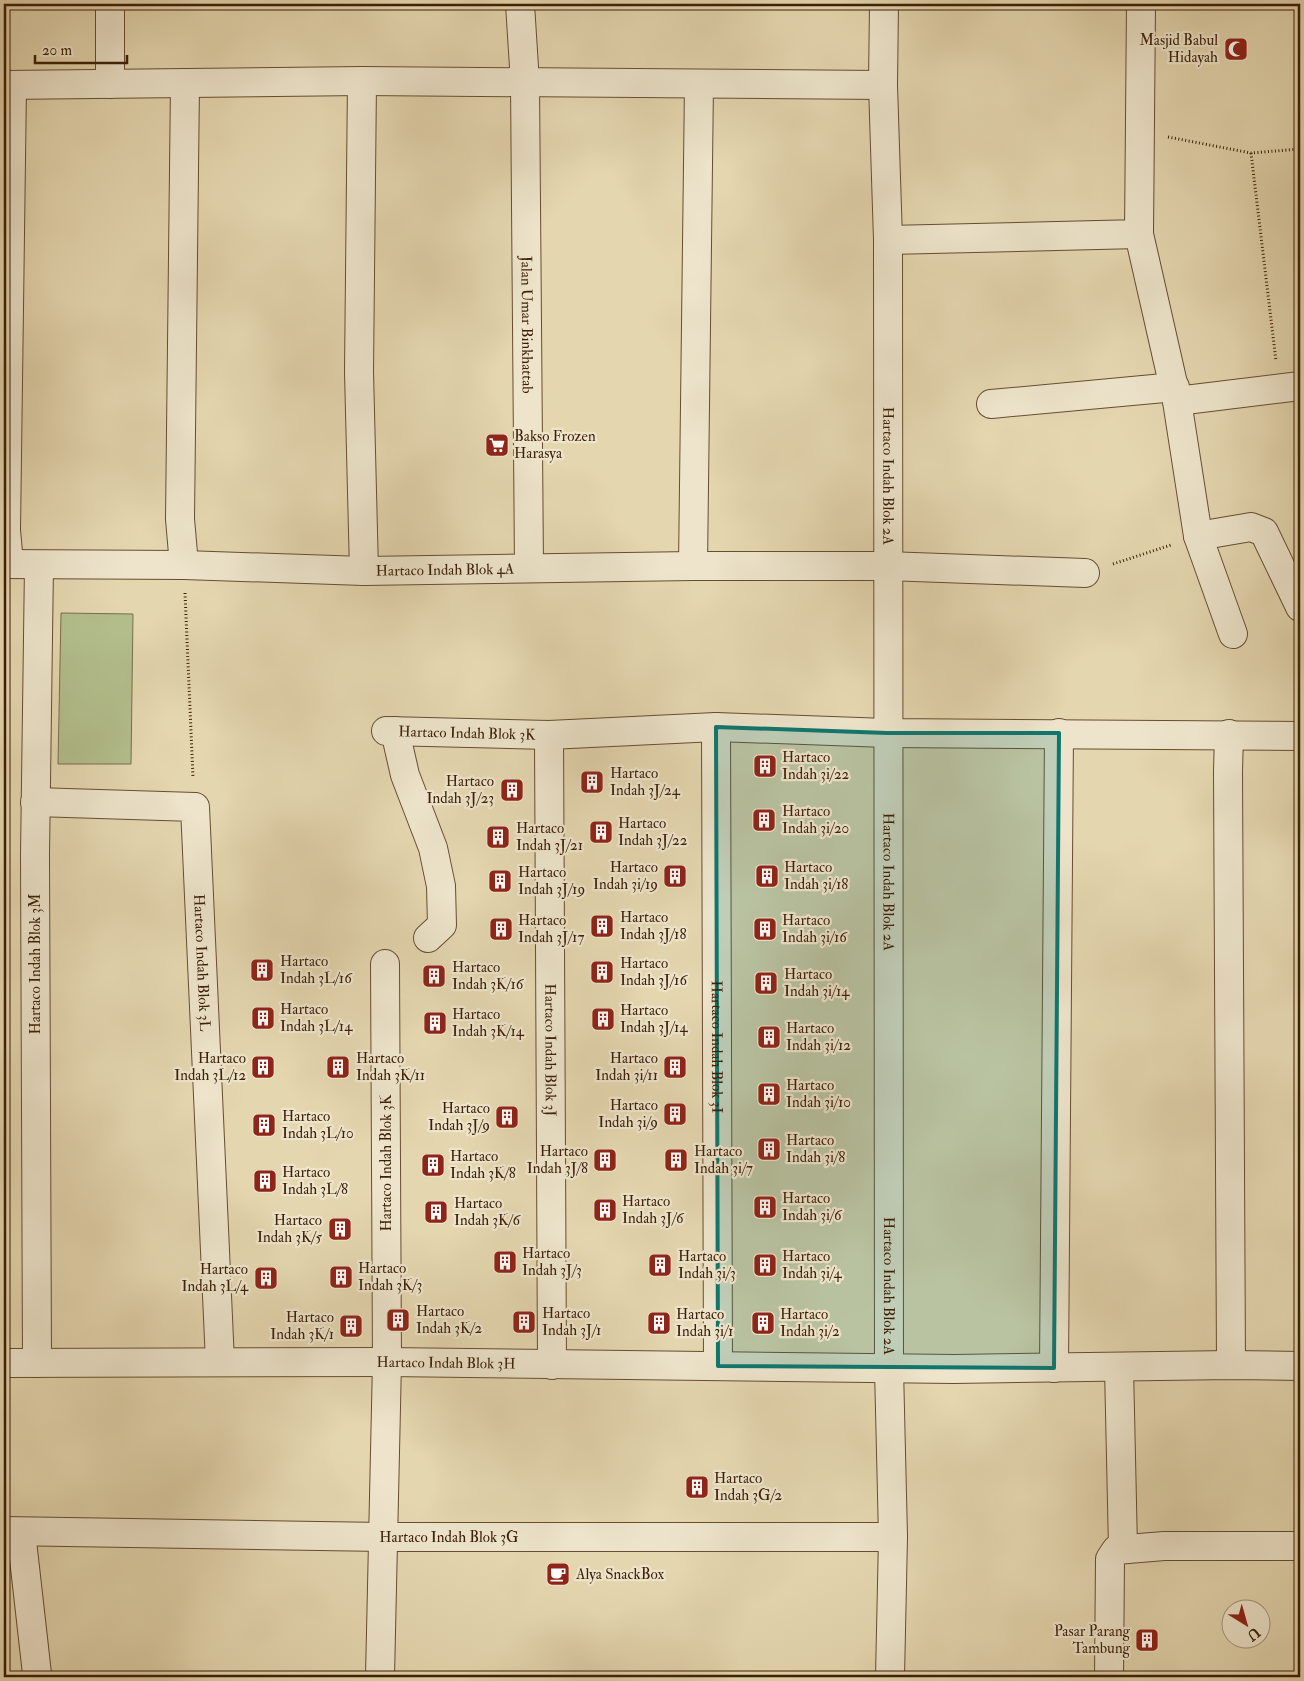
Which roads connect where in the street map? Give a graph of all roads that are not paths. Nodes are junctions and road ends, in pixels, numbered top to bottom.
1 (110, 4) edge
2 (520, 4) edge
3 (884, 4) edge
4 (1140, 4) edge
5 (362, 81) junction
6 (185, 83) junction
7 (525, 83) junction
8 (110, 84) junction
9 (699, 84) junction
10 (883, 84) junction
11 (8, 85) edge
12 (1139, 234) junction
13 (888, 240) junction
14 (1290, 388) edge
15 (1176, 394) junction
16 (991, 404) dead end
17 (1198, 536) junction
18 (6, 564) edge
19 (39, 565) junction
20 (184, 565) junction
21 (694, 566) junction
22 (886, 566) junction
23 (529, 568) junction
24 (364, 571) junction
25 (1085, 573) road end
26 (1300, 607) edge
27 (1232, 634) dead end
28 (716, 727) junction
29 (886, 733) junction
30 (1059, 733) junction
31 (1229, 734) junction
32 (549, 735) junction
33 (1300, 736) edge
34 (35, 802) junction
35 (428, 938) dead end
36 (385, 964) dead end
37 (220, 1362) junction
38 (387, 1362) junction
39 (4, 1363) edge
40 (37, 1363) junction
41 (552, 1365) junction
42 (1231, 1365) junction
43 (718, 1366) junction
44 (1300, 1366) edge
45 (889, 1368) junction
46 (1054, 1368) junction
47 (1119, 1368) junction
48 (12, 1531) edge
49 (384, 1537) junction
50 (894, 1537) junction
51 (1300, 1546) edge
52 (1123, 1548) junction
53 (36, 1674) dead end
54 (380, 1677) edge
55 (890, 1677) edge
56 (1109, 1677) edge

1 - 8 street
2 - 7 street, Jalan Umar Binkhattab
3 - 10 street, Hartaco Indah Blok 2A
4 - 12 street
5 - 6 street
5 - 7 street
5 - 24 street
6 - 8 street
6 - 20 street
7 - 9 street
7 - 23 street, Jalan Umar Binkhattab
8 - 11 street
9 - 10 street
9 - 21 street
10 - 13 street, Hartaco Indah Blok 2A
11 - 18 street
12 - 13 street
12 - 15 street
13 - 22 street, Hartaco Indah Blok 2A
14 - 15 street
15 - 16 street
15 - 17 street
17 - 26 street
17 - 27 street
18 - 19 street, Hartaco Indah Blok 4A
19 - 20 street, Hartaco Indah Blok 4A
19 - 34 street, Hartaco Indah Blok 3M
20 - 24 street, Hartaco Indah Blok 4A
21 - 22 street, Hartaco Indah Blok 4A
21 - 23 street, Hartaco Indah Blok 4A
22 - 25 street, Hartaco Indah Blok 4A
22 - 29 street, Hartaco Indah Blok 2A
23 - 24 street, Hartaco Indah Blok 4A
28 - 29 street, Hartaco Indah Blok 3K
28 - 32 street, Hartaco Indah Blok 3K
28 - 43 street, Hartaco Indah Blok 3I
29 - 30 street, Hartaco Indah Blok 3K
29 - 45 street, Hartaco Indah Blok 2A
30 - 31 street, Hartaco Indah Blok 3K
30 - 46 street
31 - 33 street, Hartaco Indah Blok 3K
31 - 42 street
32 - 35 street, Hartaco Indah Blok 3K
32 - 41 street, Hartaco Indah Blok 3J
34 - 37 street, Hartaco Indah Blok 3L
34 - 40 street, Hartaco Indah Blok 3M
36 - 38 street, Hartaco Indah Blok 3K
37 - 38 street, Hartaco Indah Blok 3H
37 - 40 street, Hartaco Indah Blok 3H
38 - 41 street, Hartaco Indah Blok 3H
38 - 49 street, Hartaco Indah Blok 3K
39 - 40 street, Hartaco Indah Blok 3H
41 - 43 street, Hartaco Indah Blok 3H
42 - 44 street, Hartaco Indah Blok 3H
42 - 47 street, Hartaco Indah Blok 3H
43 - 45 street, Hartaco Indah Blok 3H
45 - 46 street, Hartaco Indah Blok 3H
45 - 50 street, Hartaco Indah Blok 2A
46 - 47 street, Hartaco Indah Blok 3H
47 - 52 street
48 - 49 street, Hartaco Indah Blok 3G
48 - 53 street
49 - 50 street, Hartaco Indah Blok 3G
49 - 54 street, Hartaco Indah Blok 3K
50 - 55 street, Hartaco Indah Blok 2A
51 - 52 street
52 - 56 street

